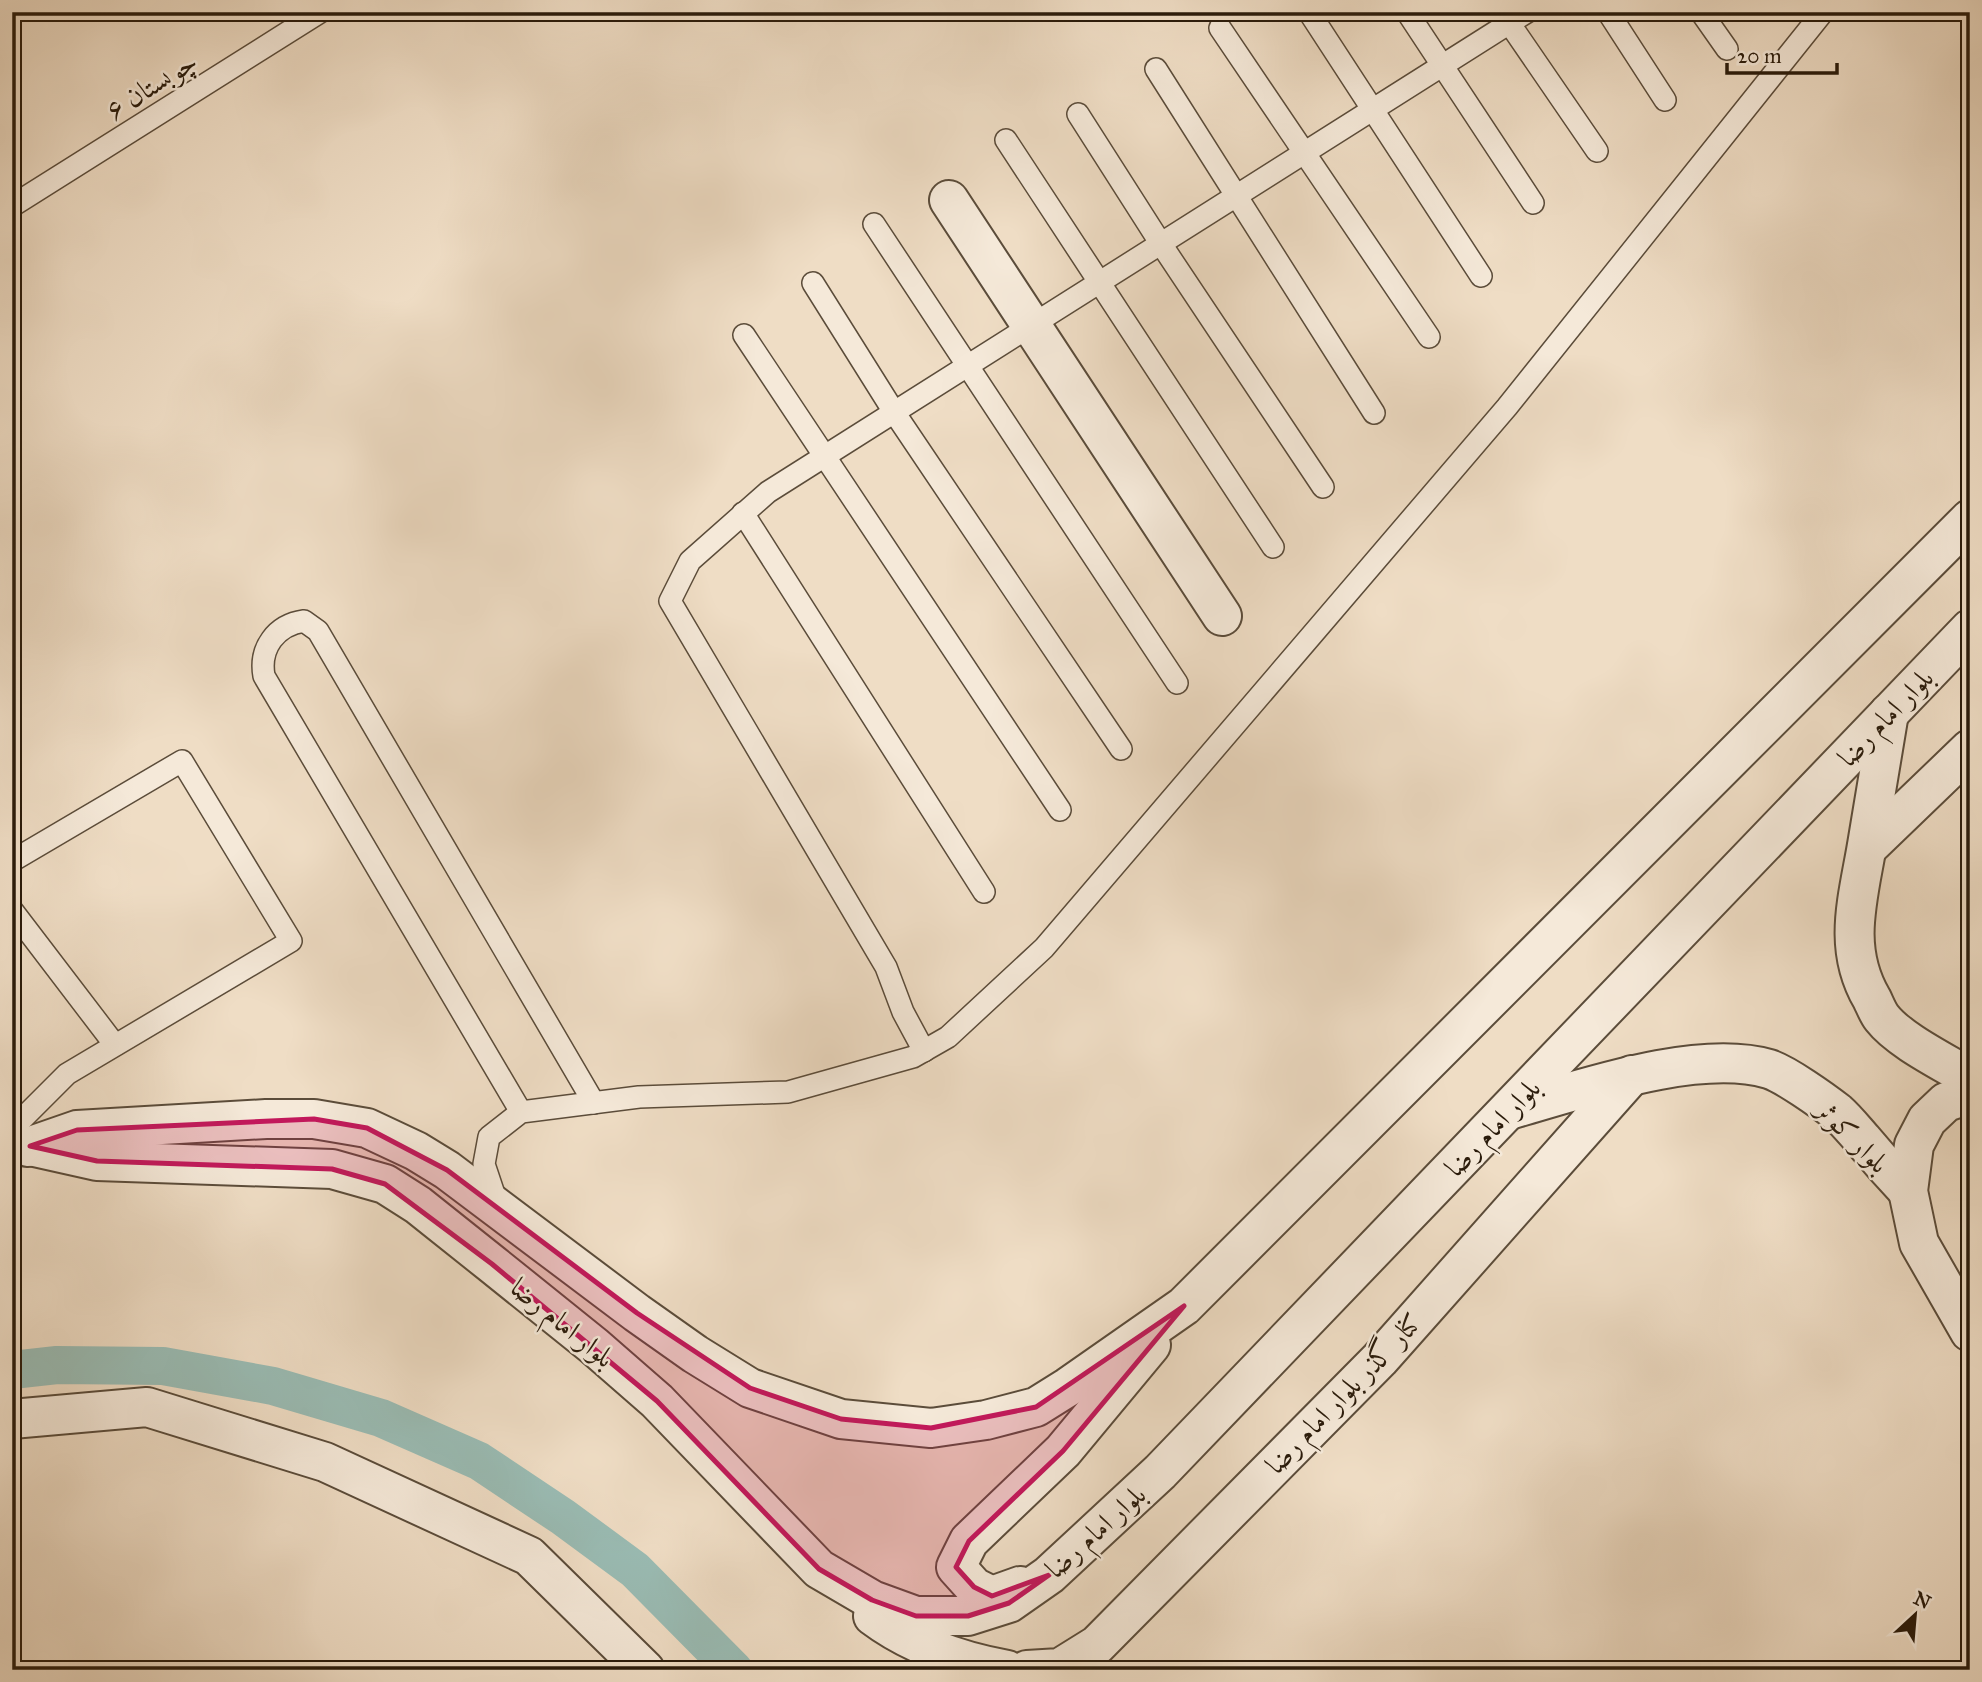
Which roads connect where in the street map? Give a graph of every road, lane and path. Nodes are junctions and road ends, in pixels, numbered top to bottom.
1 (320, 12) edge
2 (1309, 12) edge
3 (1407, 12) edge
4 (1608, 12) edge
5 (1701, 12) edge
6 (1823, 12) edge
7 (1513, 16) edge
8 (1220, 28) dead end
9 (1727, 49) dead end
10 (1443, 65) junction
11 (1156, 69) dead end
12 (1665, 100) dead end
13 (1374, 109) junction
14 (1078, 114) dead end
15 (1006, 140) dead end
16 (1597, 151) dead end
17 (1304, 153) junction
18 (1237, 196) junction
19 (949, 200) dead end
20 (1533, 203) dead end
21 (12, 206) edge
22 (874, 224) dead end
23 (1161, 244) junction
24 (1482, 276) dead end
25 (1101, 282) junction
26 (813, 283) dead end
27 (1031, 326) junction
28 (744, 335) dead end
29 (1429, 337) dead end
30 (968, 365) junction
31 (894, 412) junction
32 (1374, 413) dead end
33 (825, 456) junction
34 (1323, 487) dead end
35 (743, 513) junction
36 (1970, 519) edge
37 (1273, 547) dead end
38 (1222, 616) dead end
39 (1970, 629) edge
40 (1177, 683) dead end
41 (1889, 713) junction
42 (1121, 749) dead end
43 (1970, 749) edge
44 (1060, 810) dead end
45 (1867, 848) junction
46 (12, 861) edge
47 (984, 892) dead end
48 (12, 910) edge
49 (115, 1045) junction
50 (924, 1051) junction
51 (1632, 1075) junction
52 (1970, 1077) edge
53 (1970, 1094) edge
54 (594, 1102) junction
55 (1508, 1110) junction
56 (521, 1112) junction
57 (18, 1141) edge
58 (1908, 1191) junction
59 (498, 1208) junction
60 (1184, 1306) junction
61 (1970, 1332) edge
62 (12, 1419) edge
63 (819, 1569) junction
64 (1049, 1575) junction
65 (956, 1665) edge
66 (645, 1670) edge
67 (1007, 1670) edge
68 (1027, 1670) edge

1 - 21 lane, چوبستان ۶
2 - 13 lane
3 - 10 lane
4 - 12 lane
5 - 9 lane
6 - 50 lane
7 - 10 lane
7 - 16 lane
8 - 17 lane
10 - 13 lane
10 - 20 lane
11 - 18 lane
13 - 17 lane
13 - 24 lane
14 - 23 lane
15 - 25 lane
17 - 18 lane
17 - 29 lane
18 - 23 lane
18 - 32 lane
19 - 27 street
22 - 30 lane
23 - 25 lane
23 - 34 lane
25 - 27 lane
25 - 37 lane
26 - 31 lane
27 - 30 lane
27 - 38 street
28 - 33 lane
30 - 31 lane
30 - 40 lane
31 - 33 lane
31 - 42 lane
33 - 35 lane
33 - 44 lane
35 - 47 lane
35 - 50 lane
36 - 60 street, بلوار امام رضا
39 - 41 street, بلوار امام رضا
41 - 45 street
41 - 55 street, بلوار امام رضا
43 - 45 street
45 - 52 street
46 - 49 lane
48 - 49 lane
49 - 57 lane
50 - 54 lane
51 - 55 street, بلوار کوثر
51 - 58 street, بلوار کوثر
51 - 68 street, کنار گذر بلوار امام رضا
53 - 58 street
54 - 56 lane
54 - 56 lane
55 - 64 street, بلوار امام رضا
56 - 59 lane
57 - 59 street, بلوار امام رضا
57 - 63 street, بلوار امام رضا
58 - 61 street
59 - 60 street, بلوار امام رضا
60 - 64 street
62 - 66 street
63 - 64 street, بلوار امام رضا
63 - 65 street
65 - 67 street

